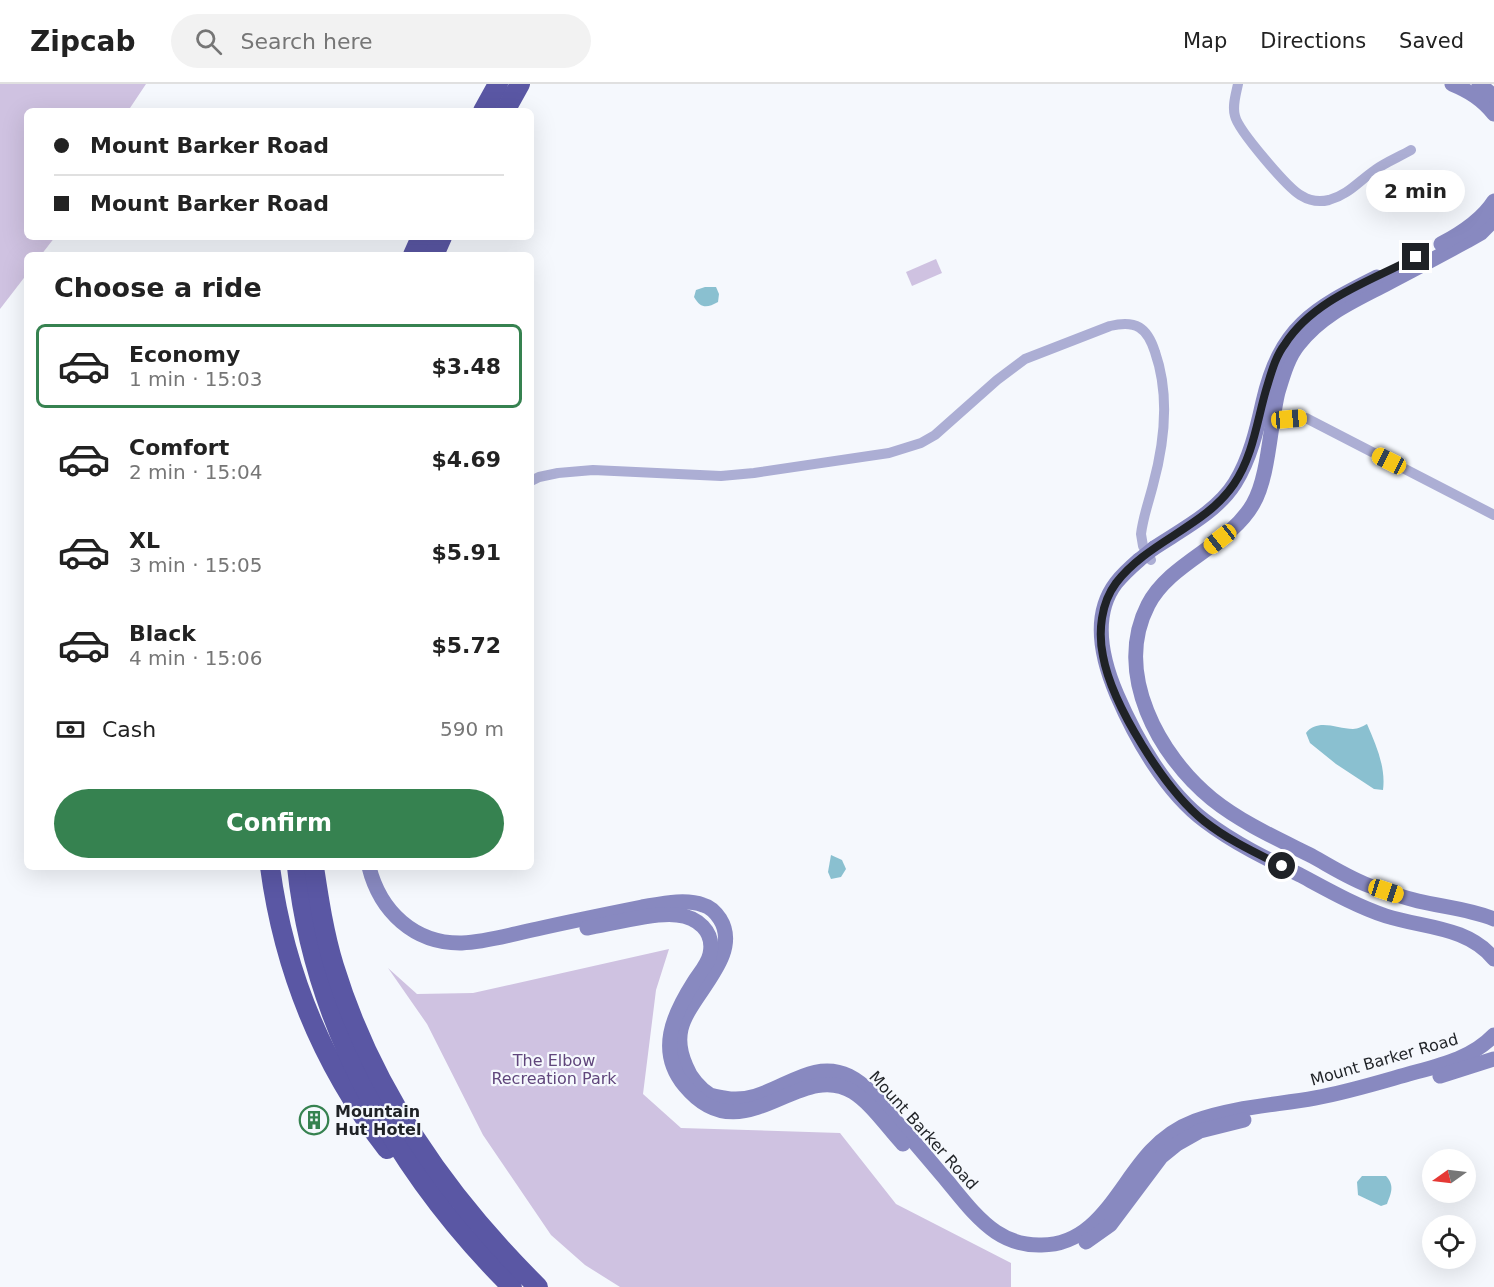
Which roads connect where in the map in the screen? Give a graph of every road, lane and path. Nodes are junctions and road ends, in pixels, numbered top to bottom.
1 (498, 84) edge
2 (520, 84) edge
3 (1238, 84) edge
4 (1452, 84) edge
5 (1479, 84) edge
6 (1494, 96) edge
7 (485, 108) edge
8 (507, 108) edge
9 (1494, 114) edge
10 (1411, 150) dead end
11 (1494, 201) edge
12 (1494, 220) edge
13 (1266, 421) junction
14 (534, 479) edge
15 (1494, 515) edge
16 (1148, 556) junction
17 (270, 870) edge
18 (297, 870) edge
19 (314, 870) edge
20 (320, 870) edge
21 (364, 870) edge
22 (370, 870) edge
23 (321, 916) junction
24 (1494, 919) edge
25 (1494, 959) edge
26 (1494, 1035) edge
27 (1494, 1059) edge
28 (465, 1238) junction
29 (512, 1287) edge
30 (538, 1287) edge

1 - 7 highway
2 - 8 highway
3 - 10 street
4 - 9 main road
5 - 6 main road
11 - 13 main road
12 - 13 main road
13 - 15 street
13 - 16 main road
13 - 24 main road
14 - 16 street
16 - 25 main road
17 - 28 highway
18 - 28 highway
19 - 23 highway
20 - 23 highway
21 - 27 main road, Mount Barker Road
22 - 26 main road, Mount Barker Road
23 - 30 highway
28 - 29 highway

